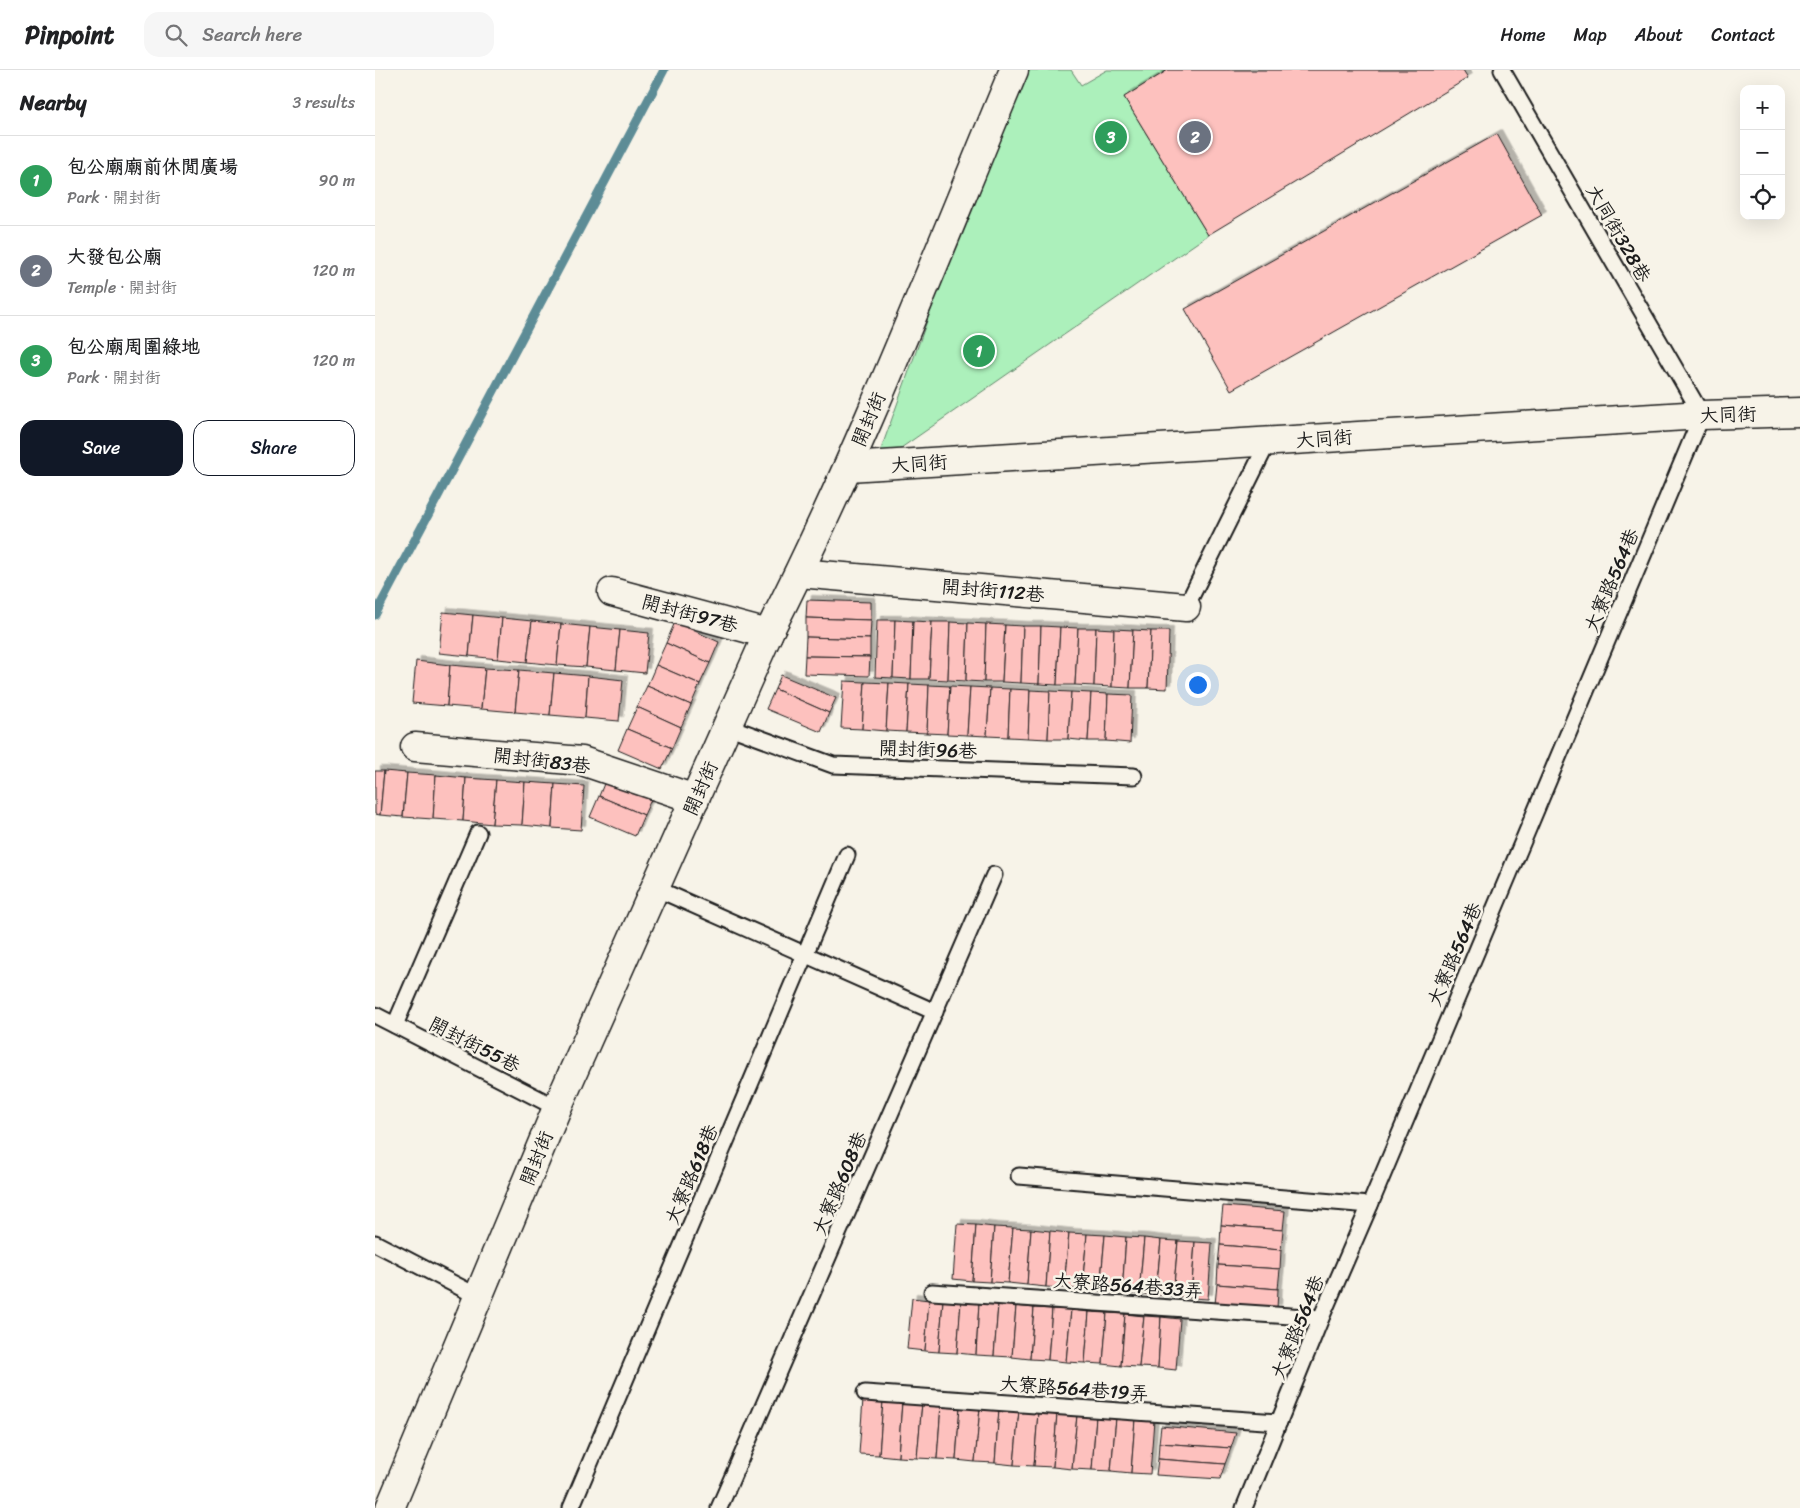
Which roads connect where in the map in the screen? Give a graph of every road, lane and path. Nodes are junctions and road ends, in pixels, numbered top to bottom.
1 (1014, 70) edge
2 (1502, 70) edge
3 (1800, 412) edge
4 (1703, 415) junction
5 (1267, 442) junction
6 (847, 468) junction
7 (799, 573) junction
8 (612, 592) dead end
9 (1186, 607) joint
10 (768, 634) junction
11 (727, 726) junction
12 (415, 747) dead end
13 (1134, 776) dead end
14 (695, 799) junction
15 (478, 833) dead end
16 (847, 855) dead end
17 (994, 875) dead end
18 (655, 888) junction
19 (805, 955) junction
20 (935, 1012) junction
21 (375, 1015) edge
22 (395, 1025) junction
23 (557, 1108) junction
24 (1019, 1176) dead end
25 (1370, 1205) junction
26 (375, 1243) edge
27 (932, 1292) dead end
28 (479, 1297) junction
29 (1321, 1318) junction
30 (865, 1393) dead end
31 (1279, 1422) junction
32 (391, 1508) edge
33 (571, 1508) edge
34 (719, 1508) edge
35 (1243, 1508) edge

1 - 6 street, 開封街
2 - 4 lane, 大同街328巷
3 - 4 street, 大同街
4 - 5 street, 大同街
4 - 25 lane, 大寮路564巷
5 - 6 street, 大同街
5 - 9 lane
6 - 7 street, 開封街
7 - 9 street, 開封街112巷
7 - 10 street, 開封街
8 - 10 street, 開封街97巷
10 - 11 street, 開封街
11 - 13 lane, 開封街96巷
11 - 14 street, 開封街
12 - 14 street, 開封街83巷
14 - 18 street, 開封街
15 - 22 lane
16 - 19 lane, 大寮路618巷
17 - 20 lane, 大寮路608巷
18 - 19 lane
18 - 23 street, 開封街
19 - 20 lane
19 - 33 lane, 大寮路618巷
20 - 34 lane, 大寮路608巷
21 - 22 lane, 開封街55巷
22 - 23 lane, 開封街55巷
23 - 28 street, 開封街
24 - 25 lane
25 - 29 lane, 大寮路564巷
26 - 28 lane
27 - 29 lane, 大寮路564巷33弄
28 - 32 street, 開封街
29 - 31 lane, 大寮路564巷
30 - 31 lane, 大寮路564巷19弄
31 - 35 lane, 大寮路564巷

